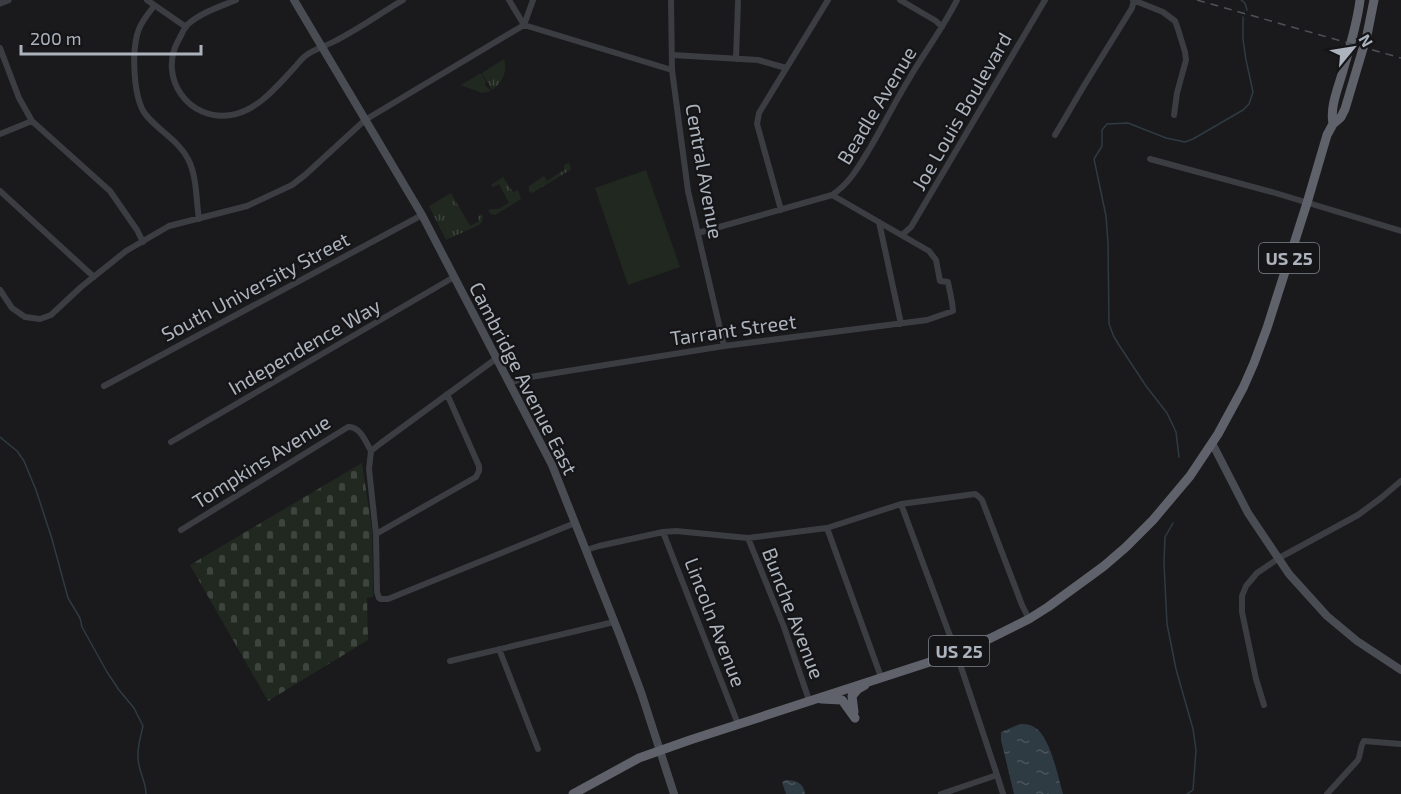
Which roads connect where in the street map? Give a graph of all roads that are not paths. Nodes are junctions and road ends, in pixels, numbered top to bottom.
1 (8, 0) edge
2 (147, 0) edge
3 (236, 0) edge
4 (294, 0) edge
5 (404, 0) edge
6 (509, 0) edge
7 (533, 0) edge
8 (671, 0) edge
9 (828, 0) edge
10 (900, 0) edge
11 (957, 0) edge
12 (1045, 0) edge
13 (1133, 0) edge
14 (1360, 0) edge
15 (1374, 0) edge
16 (738, 2) dead end
17 (0, 3) edge
18 (154, 6) junction
19 (524, 25) junction
20 (186, 27) junction
21 (942, 27) junction
22 (323, 47) junction
23 (0, 48) edge
24 (672, 55) junction
25 (736, 59) junction
26 (786, 68) junction
27 (672, 70) junction
28 (1174, 115) dead end
29 (365, 120) junction
30 (32, 121) junction
31 (1333, 124) junction
32 (0, 134) edge
33 (1055, 135) dead end
34 (1150, 159) dead end
35 (0, 191) edge
36 (832, 195) junction
37 (1307, 204) junction
38 (781, 210) junction
39 (422, 215) junction
40 (199, 219) junction
41 (879, 222) junction
42 (1401, 231) edge
43 (698, 233) junction
44 (902, 235) junction
45 (143, 242) junction
46 (94, 277) junction
47 (454, 277) junction
48 (0, 290) edge
49 (901, 324) junction
50 (724, 346) junction
51 (497, 358) junction
52 (510, 383) junction
53 (104, 386) dead end
54 (447, 394) junction
55 (171, 442) dead end
56 (1212, 443) junction
57 (371, 451) junction
58 (1401, 481) edge
59 (901, 504) junction
60 (575, 523) junction
61 (827, 528) junction
62 (181, 530) dead end
63 (663, 532) junction
64 (376, 534) junction
65 (748, 538) junction
66 (586, 550) junction
67 (1279, 558) junction
68 (1029, 619) junction
69 (614, 622) junction
70 (499, 649) junction
71 (956, 652) junction
72 (450, 661) dead end
73 (1401, 670) edge
74 (879, 678) junction
75 (810, 700) junction
76 (1264, 705) dead end
77 (738, 724) junction
78 (1401, 744) edge
79 (538, 749) dead end
80 (661, 750) junction
81 (997, 775) junction
82 (573, 794) edge
83 (674, 794) edge
84 (940, 794) edge
85 (1003, 794) edge
86 (1327, 794) edge

1 - 17 street
2 - 18 street
3 - 20 street
4 - 22 main road, Cambridge Avenue East
5 - 22 street
6 - 19 street
7 - 19 street
8 - 24 street, Central Avenue
9 - 26 street
10 - 21 street
11 - 21 street, Beadle Avenue
12 - 44 street, Joe Louis Boulevard
13 - 28 street
13 - 33 street
14 - 31 highway, US 25
15 - 31 highway, US 25
16 - 25 street
18 - 20 street
18 - 40 street
19 - 27 street
19 - 29 street
20 - 22 street
21 - 36 street, Beadle Avenue
22 - 29 main road, Cambridge Avenue East
23 - 30 street
24 - 25 street
24 - 27 street, Central Avenue
25 - 26 street
26 - 38 street
27 - 43 street, Central Avenue
29 - 39 main road, Cambridge Avenue East
29 - 40 street
30 - 32 street
30 - 45 street
31 - 37 highway, US 25
34 - 37 street
35 - 46 street
36 - 38 street
36 - 41 street
37 - 42 street
37 - 56 highway, US 25
38 - 43 street
39 - 47 main road, Cambridge Avenue East
39 - 53 street, South University Street
40 - 45 street
41 - 44 street
41 - 49 street
43 - 50 street, Central Avenue
44 - 49 street, Tarrant Street
45 - 46 street
46 - 48 street
47 - 51 main road, Cambridge Avenue East
47 - 55 street, Independence Way
49 - 50 street, Tarrant Street
50 - 52 street, Tarrant Street
51 - 52 main road, Cambridge Avenue East
51 - 54 street
52 - 60 main road, Cambridge Avenue East
54 - 57 street
54 - 64 street
56 - 67 main road
56 - 68 highway, US 25
57 - 62 street, Tompkins Avenue
57 - 64 street
58 - 67 street
59 - 61 street
59 - 68 street
59 - 71 street
60 - 64 street
60 - 66 main road, Cambridge Avenue East
61 - 65 street
61 - 74 street
63 - 65 street
63 - 66 street
63 - 77 street, Lincoln Avenue
65 - 75 street, Bunche Avenue
66 - 69 main road, Cambridge Avenue East
67 - 73 main road
67 - 76 street
68 - 71 highway, US 25
69 - 70 street
69 - 80 main road, Cambridge Avenue East
70 - 72 street
70 - 79 street
71 - 74 highway, US 25
71 - 81 street
74 - 75 highway, US 25
74 - 75 highway
75 - 77 highway, US 25
77 - 80 highway, US 25
78 - 86 street
80 - 82 highway, US 25
80 - 83 main road, Cambridge Avenue East
81 - 84 street
81 - 85 street

